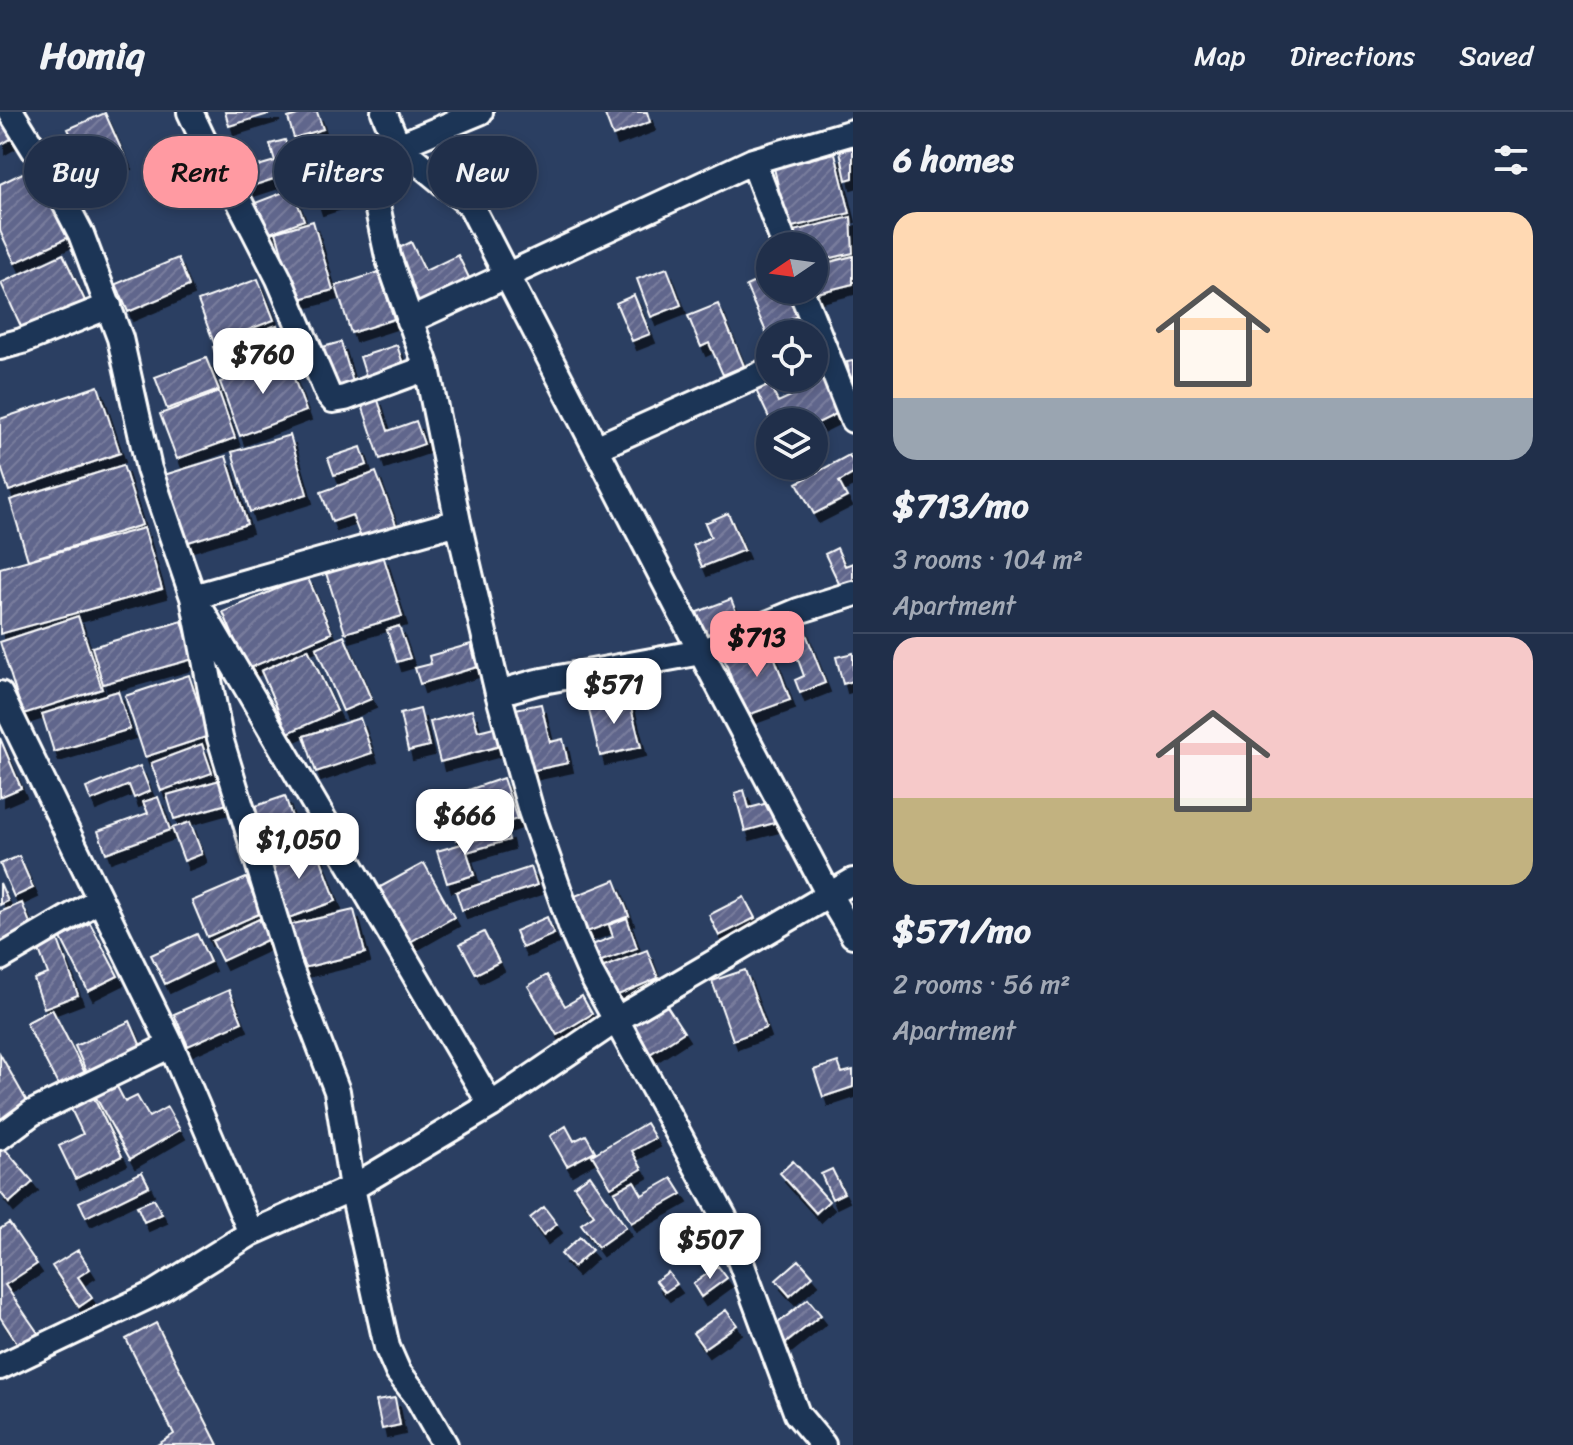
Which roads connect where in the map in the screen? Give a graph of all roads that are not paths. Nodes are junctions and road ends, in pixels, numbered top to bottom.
1 (11, 112) edge
2 (190, 112) edge
3 (384, 112) edge
4 (480, 112) edge
5 (853, 132) edge
6 (394, 136) edge
7 (412, 140) edge
8 (412, 158) edge
9 (753, 161) junction
10 (378, 208) edge
11 (780, 232) edge
12 (507, 275) junction
13 (109, 306) junction
14 (409, 321) junction
15 (0, 347) edge
16 (427, 368) junction
17 (828, 369) edge
18 (756, 376) edge
19 (853, 420) edge
20 (598, 447) junction
21 (458, 522) junction
22 (853, 594) edge
23 (193, 597) junction
24 (701, 652) junction
25 (498, 693) junction
26 (1, 700) edge
27 (853, 881) edge
28 (829, 895) junction
29 (99, 900) junction
30 (853, 935) edge
31 (0, 958) edge
32 (616, 1020) junction
33 (171, 1045) junction
34 (491, 1105) junction
35 (0, 1137) edge
36 (352, 1188) junction
37 (251, 1233) junction
38 (0, 1367) edge
39 (445, 1445) edge
40 (823, 1445) edge

1 - 13 street
2 - 16 street
3 - 6 street
4 - 7 street
5 - 9 street
8 - 12 street
9 - 11 street
9 - 12 street
10 - 14 street
12 - 14 street
12 - 20 street
13 - 15 street
13 - 23 street
14 - 16 street
16 - 21 street
17 - 19 street
18 - 20 street
20 - 24 street
21 - 23 street
21 - 25 street
22 - 24 street
23 - 34 street
23 - 36 street
24 - 25 street
24 - 28 street
25 - 32 street
26 - 29 street
27 - 28 street
28 - 30 street
28 - 32 street
29 - 31 street
29 - 33 street
32 - 34 street
32 - 40 street
33 - 35 street
33 - 37 street
34 - 36 street
36 - 37 street
36 - 39 street
37 - 38 street

